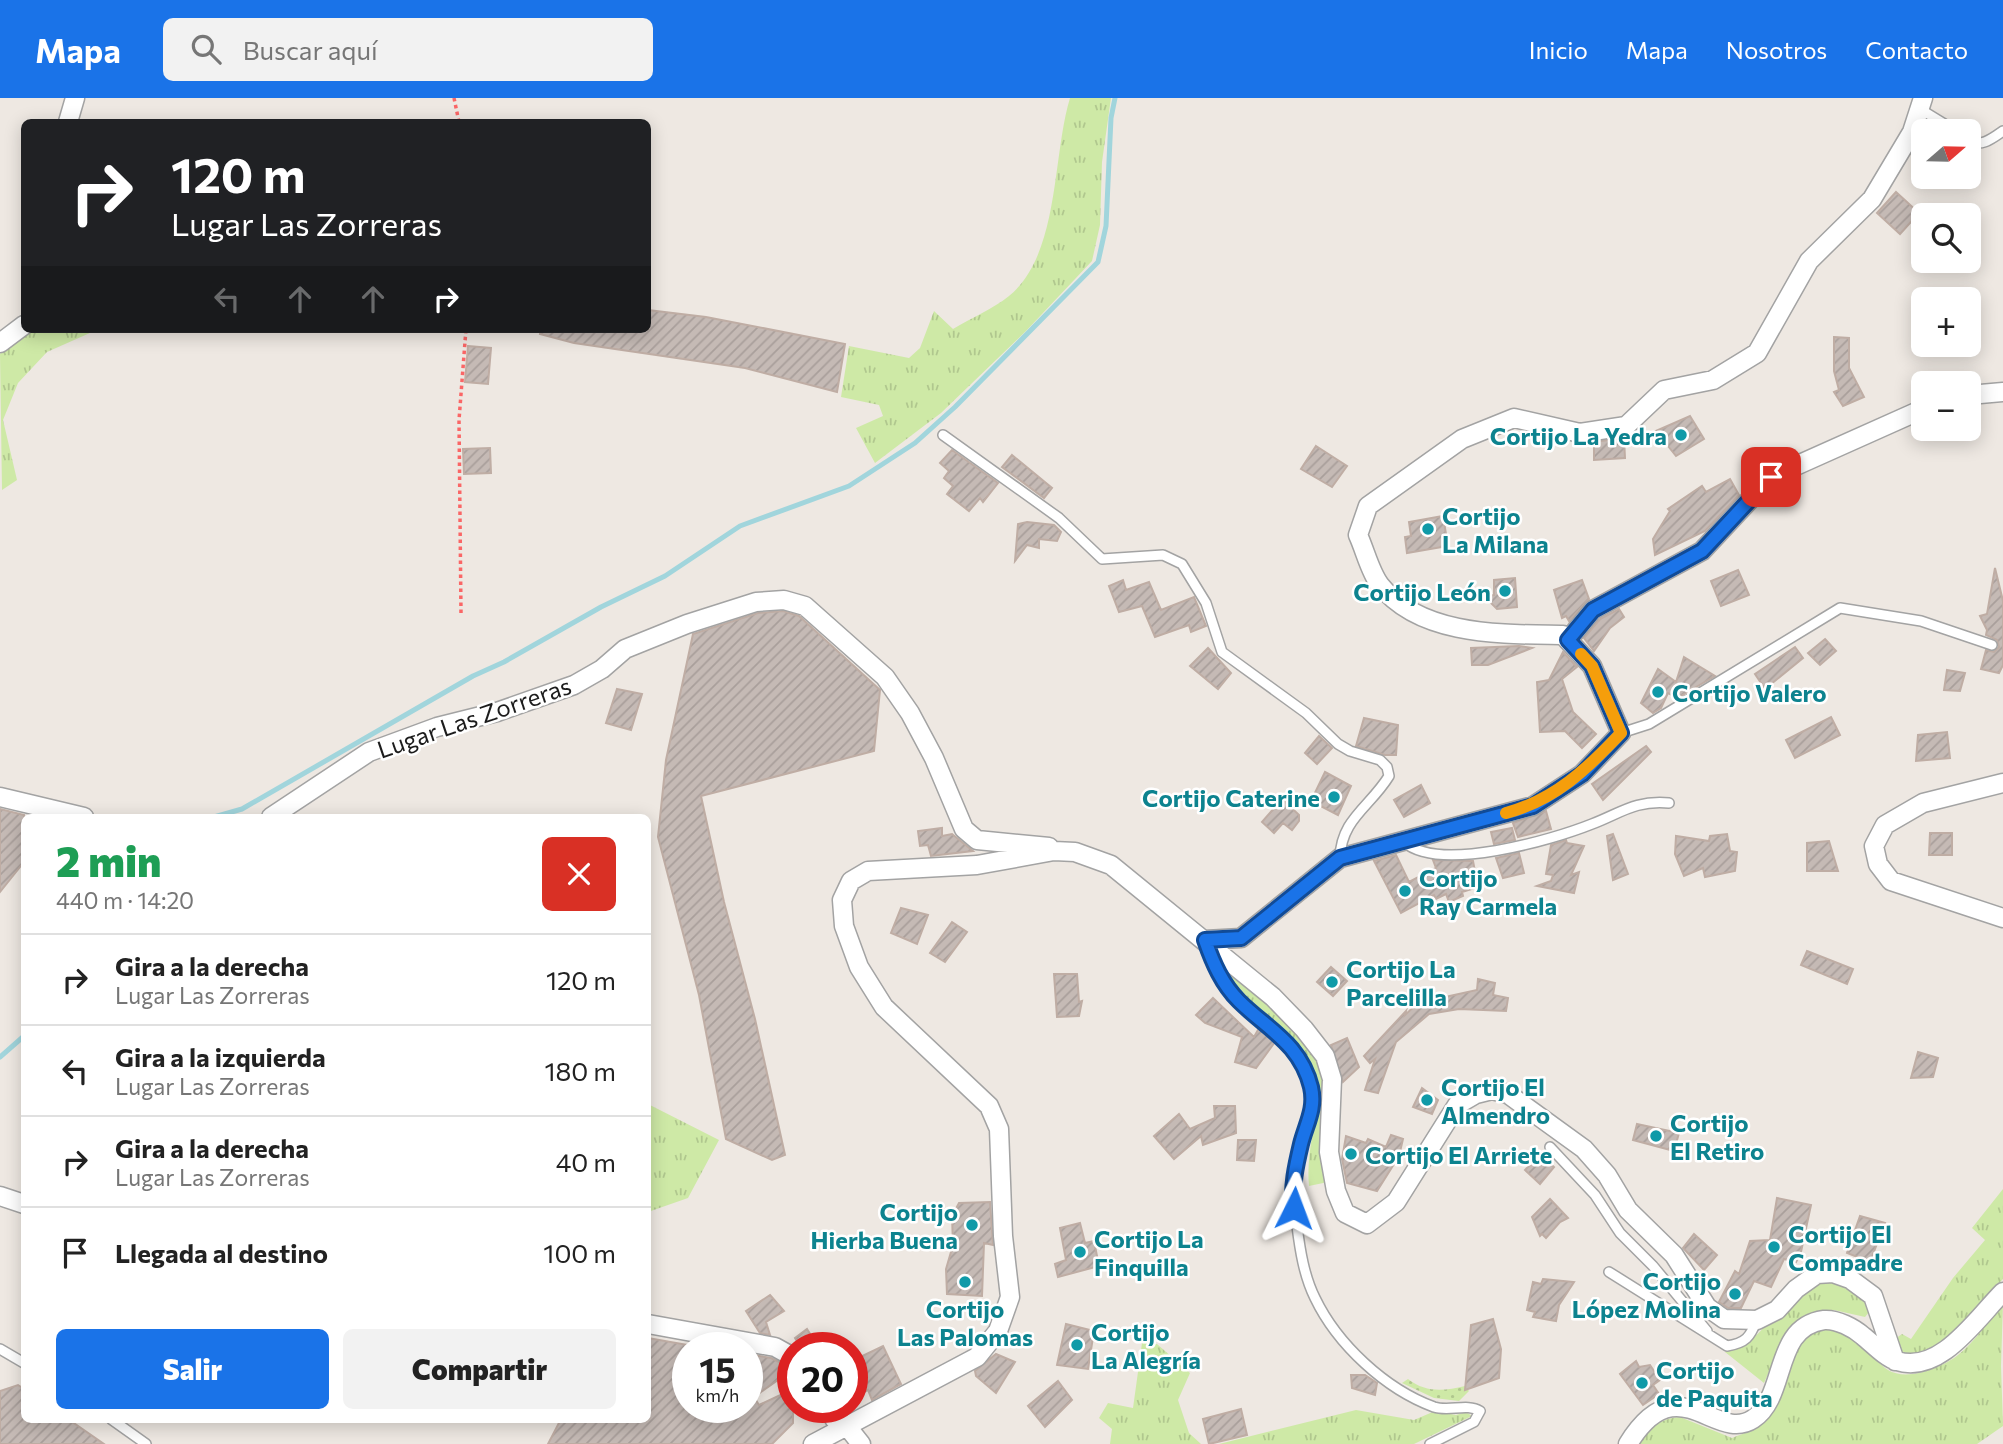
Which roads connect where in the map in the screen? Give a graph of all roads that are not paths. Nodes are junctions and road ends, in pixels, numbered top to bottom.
1 (75, 98) edge
2 (1921, 104) edge
3 (69, 119) edge
4 (1940, 119) edge
5 (2003, 131) edge
6 (1981, 142) edge
7 (21, 328) edge
8 (0, 343) edge
9 (2003, 392) edge
10 (1981, 394) edge
11 (1911, 414) edge
12 (943, 435) dead end
13 (1568, 640) junction
14 (1992, 645) dead end
15 (1621, 733) junction
16 (2003, 783) edge
17 (0, 797) edge
18 (1669, 803) dead end
19 (71, 814) edge
20 (276, 814) edge
21 (1403, 841) junction
22 (1054, 851) junction
23 (1340, 858) junction
24 (2003, 918) edge
25 (1205, 940) junction
26 (1550, 1147) dead end
27 (0, 1196) edge
28 (21, 1202) edge
29 (1609, 1272) dead end
30 (2003, 1292) edge
31 (1757, 1320) junction
32 (651, 1325) edge
33 (1707, 1331) junction
34 (777, 1348) edge
35 (0, 1349) edge
36 (21, 1361) edge
37 (1895, 1361) junction
38 (117, 1423) edge
39 (842, 1423) edge
40 (846, 1425) junction
41 (146, 1444) edge
42 (813, 1444) edge
43 (861, 1444) edge
44 (1430, 1444) edge
45 (1628, 1444) edge

1 - 3 street
2 - 4 lane
2 - 13 street
5 - 6 lane
7 - 8 street
9 - 10 street
11 - 13 street
12 - 23 lane
13 - 15 street
14 - 15 lane
15 - 21 street
16 - 24 street
17 - 19 street
18 - 21 lane
20 - 22 street, Lugar Las Zorreras
21 - 23 street
22 - 25 street
22 - 40 street
23 - 25 street
25 - 31 street
25 - 44 lane
26 - 33 lane
27 - 28 street
29 - 33 lane
30 - 37 street
31 - 33 lane
31 - 37 street
32 - 34 street
35 - 36 lane
37 - 45 street
38 - 41 lane
39 - 40 street
40 - 42 street
40 - 43 street

